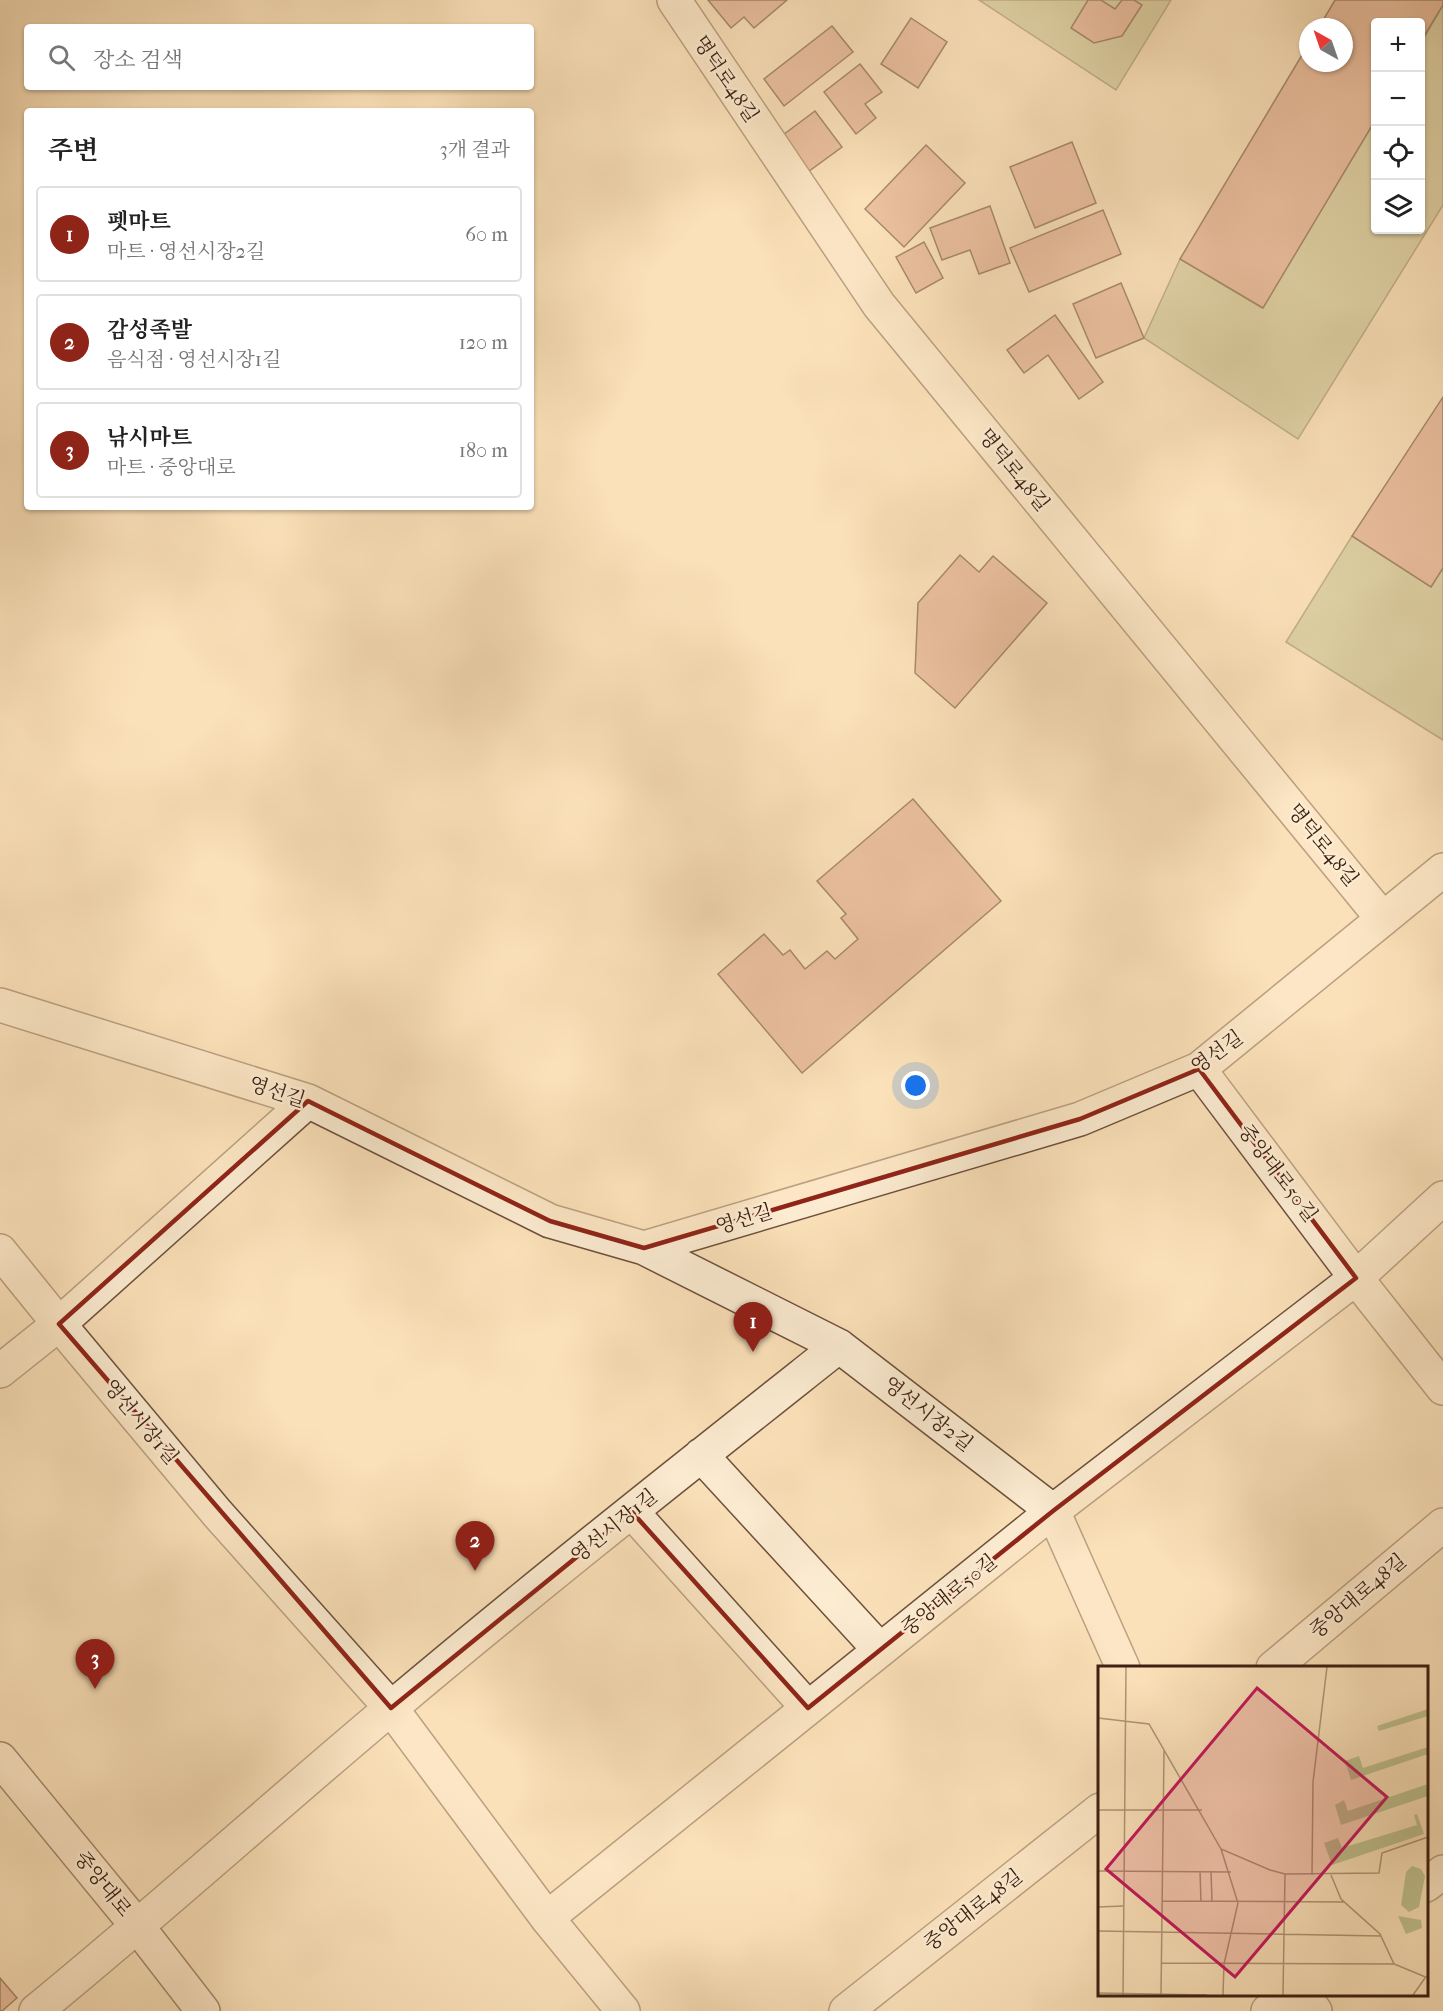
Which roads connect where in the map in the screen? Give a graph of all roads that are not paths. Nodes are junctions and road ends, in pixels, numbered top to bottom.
1 (674, 0) edge
2 (1443, 870) edge
3 (1383, 919) junction
4 (0, 1005) edge
5 (1199, 1069) junction
6 (308, 1101) junction
7 (1443, 1198) edge
8 (644, 1248) junction
9 (0, 1251) edge
10 (1356, 1278) junction
11 (59, 1324) junction
12 (839, 1346) junction
13 (0, 1371) edge
14 (1443, 1388) edge
15 (701, 1455) junction
16 (1053, 1511) junction
17 (632, 1512) junction
18 (1443, 1525) edge
19 (880, 1650) junction
20 (1122, 1666) edge
21 (1275, 1666) edge
22 (391, 1708) junction
23 (808, 1708) junction
24 (0, 1759) edge
25 (1098, 1812) edge
26 (1443, 1872) edge
27 (1428, 1883) edge
28 (547, 1918) junction
29 (138, 1927) junction
30 (1288, 1996) edge
31 (1303, 1996) edge
32 (36, 2011) edge
33 (203, 2011) edge
34 (623, 2011) edge
35 (846, 2011) edge
36 (1269, 2011) edge
37 (1315, 2011) edge

1 - 3 street, 명덕로48길
2 - 3 street, 영선길
3 - 5 street, 영선길
4 - 6 street, 영선길
5 - 8 street, 영선길
5 - 10 street, 중앙대로50길
6 - 8 street, 영선길
6 - 11 street
7 - 10 street, 중앙대로50길
8 - 12 street, 영선시장2길
9 - 11 street, 영선시장1길
10 - 14 street, 중앙대로50길
10 - 16 street, 중앙대로50길
11 - 13 street
11 - 22 street, 영선시장1길
12 - 15 street, 영선시장1길
12 - 16 street, 영선시장2길
15 - 17 street, 영선시장1길
15 - 19 street
16 - 19 street, 중앙대로50길
16 - 20 street, 영선시장2길
17 - 22 street, 영선시장1길
17 - 23 street
18 - 21 street, 중앙대로48길
19 - 23 street, 중앙대로50길
22 - 28 street, 영선시장1길
22 - 29 street
23 - 28 street, 중앙대로50길
24 - 29 street, 중앙대로
25 - 35 street, 중앙대로48길
26 - 27 street
28 - 34 street, 영선시장1길
29 - 32 street
29 - 33 street, 중앙대로
30 - 36 street
31 - 37 street

